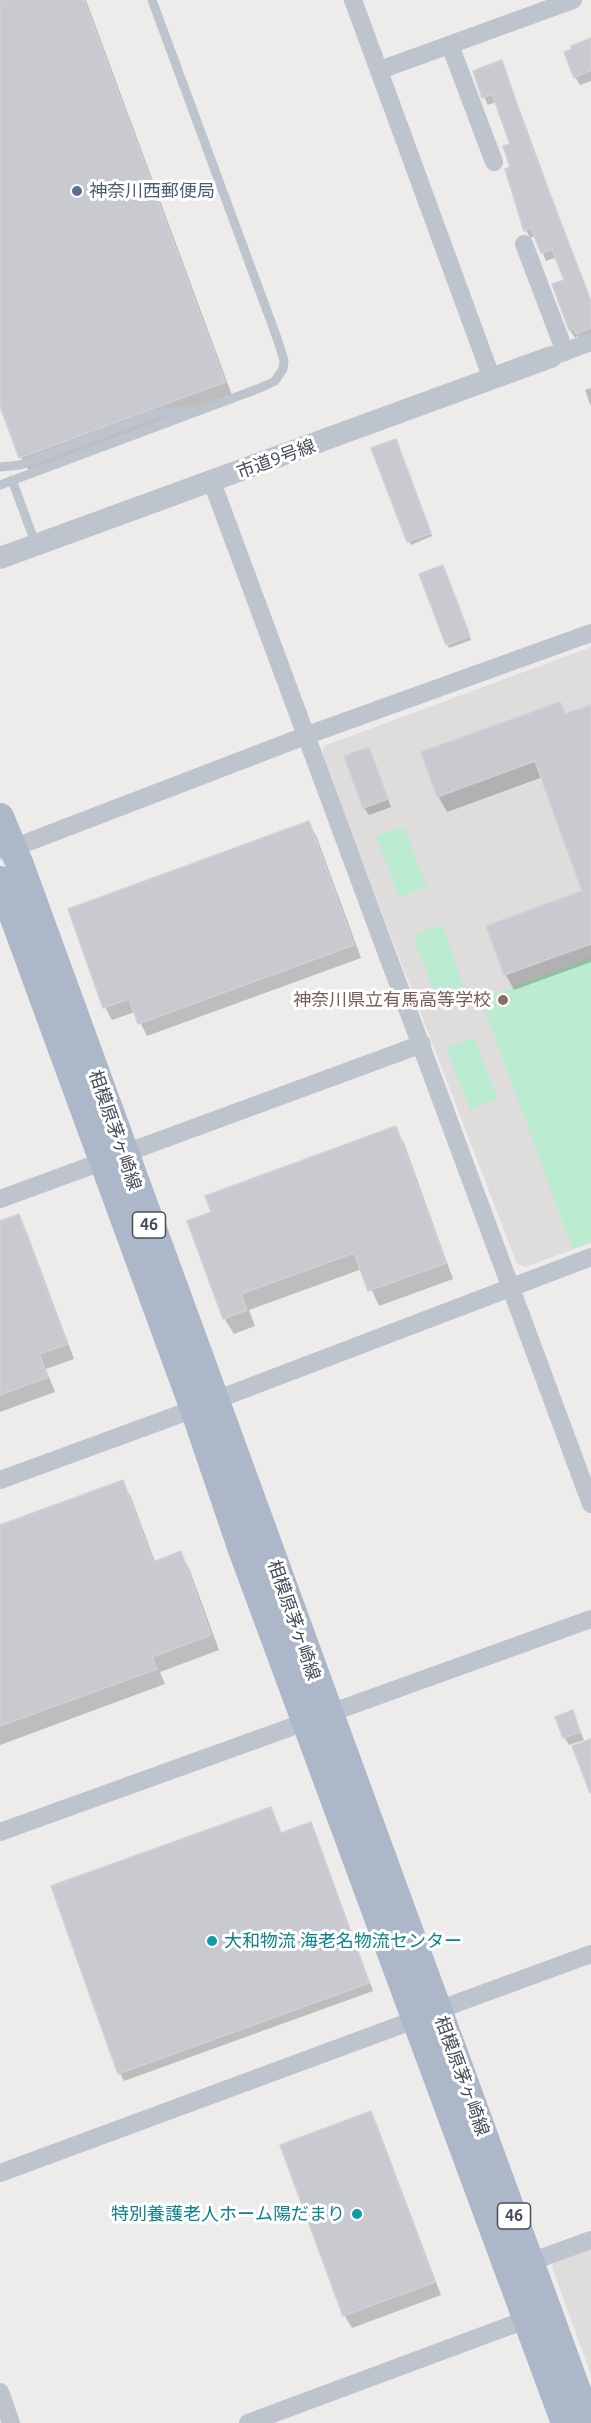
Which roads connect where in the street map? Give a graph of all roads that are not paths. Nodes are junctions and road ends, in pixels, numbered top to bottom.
1 (152, 0) edge
2 (353, 0) edge
3 (573, 0) edge
4 (450, 45) junction
5 (380, 70) junction
6 (494, 162) dead end
7 (524, 244) dead end
8 (591, 342) edge
9 (558, 354) junction
10 (492, 379) junction
11 (204, 408) junction
12 (76, 456) junction
13 (36, 459) junction
14 (0, 467) edge
15 (12, 480) junction
16 (212, 483) junction
17 (0, 485) edge
18 (36, 545) junction
19 (0, 558) edge
20 (591, 633) edge
21 (305, 736) junction
22 (0, 817) edge
23 (6, 850) edge
24 (0, 880) edge
25 (422, 1044) junction
26 (103, 1161) junction
27 (0, 1198) edge
28 (591, 1257) edge
29 (511, 1286) junction
30 (204, 1405) junction
31 (0, 1480) edge
32 (591, 1504) edge
33 (591, 1619) edge
34 (317, 1716) junction
35 (0, 1832) edge
36 (591, 1954) edge
37 (428, 2014) junction
38 (0, 2173) edge
39 (591, 2240) edge
40 (530, 2262) junction
41 (528, 2319) junction
42 (0, 2391) edge
43 (11, 2423) edge
44 (248, 2423) edge
45 (565, 2423) edge
46 (588, 2423) edge

1 - 11 lane
2 - 5 street
3 - 4 street
4 - 5 street
4 - 6 street
5 - 10 street
7 - 9 street
8 - 9 street
9 - 10 street, 市道9号線
10 - 16 street, 市道9号線
11 - 12 lane
11 - 13 lane
12 - 13 lane
12 - 15 lane
13 - 14 lane
15 - 17 lane
15 - 18 lane
16 - 18 street, 市道9号線
16 - 21 street
18 - 19 street, 市道9号線
20 - 21 street
21 - 23 street
21 - 25 street
22 - 23 main road, 相模原茅ヶ崎線 / 46
23 - 26 main road, 相模原茅ヶ崎線 / 46
24 - 26 main road, 相模原茅ヶ崎線 / 46
25 - 26 street
25 - 29 street
26 - 27 street
26 - 30 main road, 相模原茅ヶ崎線 / 46
28 - 29 street
29 - 30 street
29 - 32 street
30 - 31 street
30 - 34 main road, 相模原茅ヶ崎線 / 46
33 - 34 street
34 - 35 street
34 - 37 main road, 相模原茅ヶ崎線 / 46
36 - 37 street
37 - 38 street
37 - 40 main road, 相模原茅ヶ崎線 / 46
37 - 41 main road, 相模原茅ヶ崎線 / 46
39 - 40 street
40 - 46 main road, 相模原茅ヶ崎線 / 46
41 - 44 street
41 - 45 main road, 相模原茅ヶ崎線 / 46
42 - 43 street

